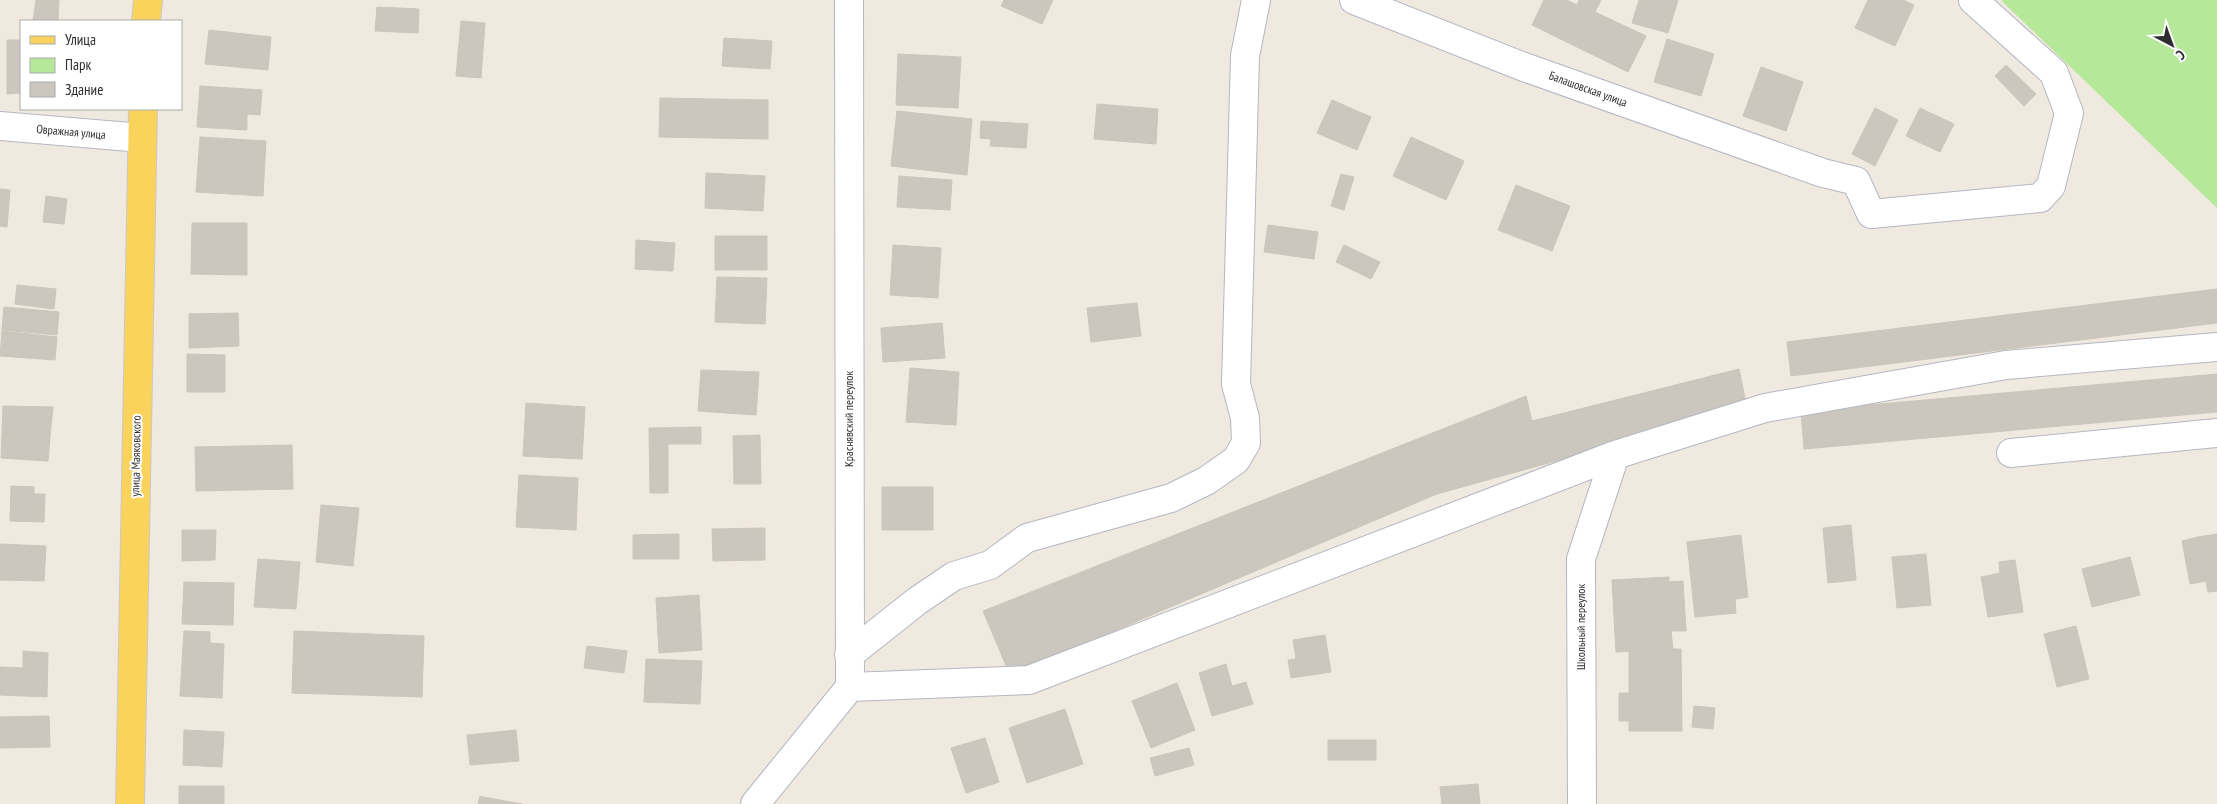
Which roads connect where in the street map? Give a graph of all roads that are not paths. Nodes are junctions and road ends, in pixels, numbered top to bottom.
1 (148, 0) edge
2 (848, 0) edge
3 (1256, 0) edge
4 (1354, 0) edge
5 (1973, 0) edge
6 (146, 20) edge
7 (143, 110) edge
8 (0, 126) edge
9 (142, 138) junction
10 (2217, 347) edge
11 (2217, 433) edge
12 (2011, 453) dead end
13 (1615, 455) junction
14 (849, 655) junction
15 (850, 687) junction
16 (130, 804) edge
17 (755, 804) edge
18 (1582, 804) edge

1 - 6 main road
2 - 14 street, Краснявский переулок
3 - 14 street
4 - 5 street, Балашовская улица
7 - 9 main road, улица Маяковского
8 - 9 street, Овражная улица
9 - 16 main road, улица Маяковского
10 - 13 street
11 - 12 street
13 - 15 street
13 - 18 street, Школьный переулок
14 - 15 street, Краснявский переулок
15 - 17 street

